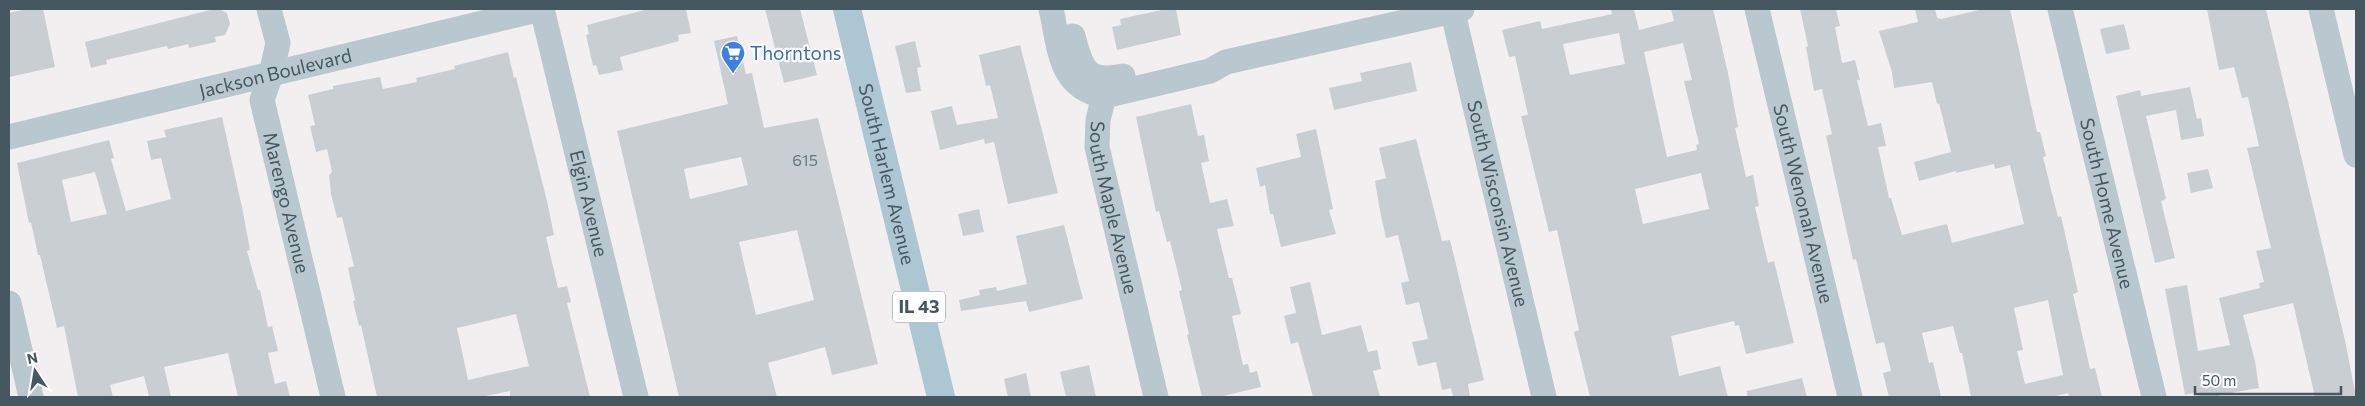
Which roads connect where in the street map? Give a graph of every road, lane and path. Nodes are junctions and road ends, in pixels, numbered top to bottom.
1 (270, 9) edge
2 (541, 9) edge
3 (847, 9) edge
4 (1051, 9) edge
5 (1067, 9) edge
6 (1757, 9) edge
7 (2060, 9) edge
8 (2321, 9) edge
9 (1456, 10) edge
10 (271, 74) junction
11 (1106, 87) junction
12 (9, 137) edge
13 (2356, 155) edge
14 (9, 303) edge
15 (32, 397) edge
16 (333, 397) edge
17 (636, 397) edge
18 (941, 397) edge
19 (1156, 397) edge
20 (1544, 397) edge
21 (1850, 397) edge
22 (2154, 397) edge

1 - 10 street, Marengo Avenue
2 - 10 street, Jackson Boulevard
2 - 17 street, Elgin Avenue
3 - 18 main road, South Harlem Avenue / IL 43
4 - 11 street, South Maple Avenue
5 - 11 street
6 - 21 street, South Wenonah Avenue
7 - 22 street, South Home Avenue
8 - 13 street
9 - 11 street
9 - 20 street, South Wisconsin Avenue
10 - 12 street, Jackson Boulevard
10 - 16 street, Marengo Avenue
11 - 19 street, South Maple Avenue
14 - 15 street

